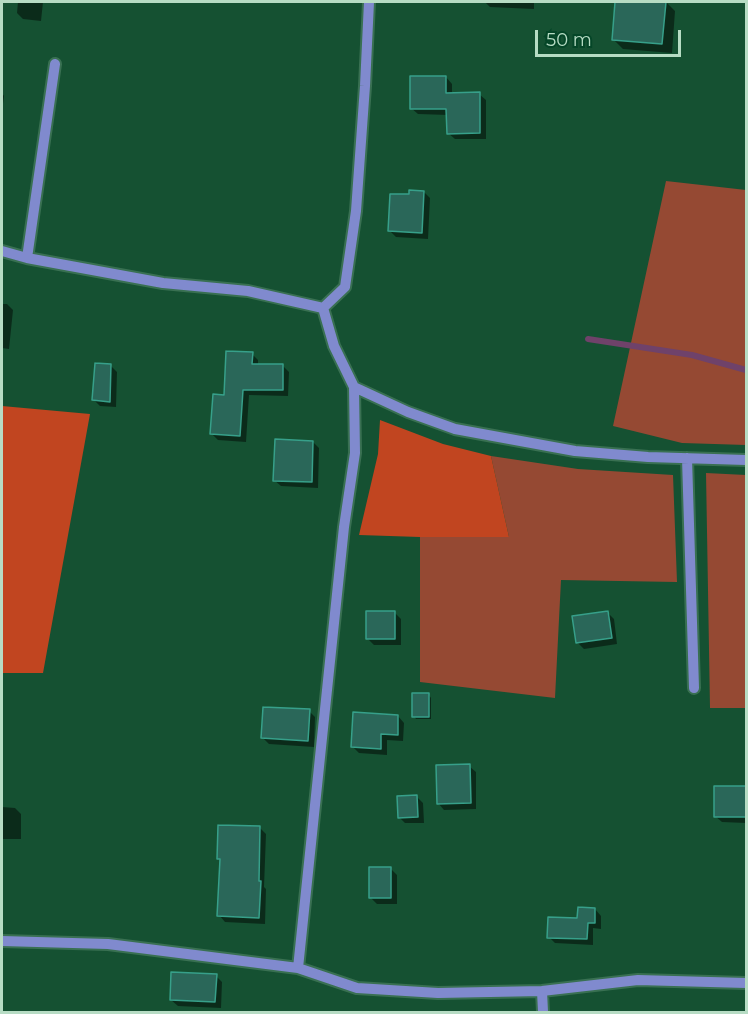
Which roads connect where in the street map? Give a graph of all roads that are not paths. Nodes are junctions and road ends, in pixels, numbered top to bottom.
1 (369, 2) edge
2 (55, 64) dead end
3 (2, 251) edge
4 (27, 258) junction
5 (323, 308) junction
6 (354, 387) junction
7 (687, 458) junction
8 (747, 460) edge
9 (693, 688) dead end
10 (2, 941) edge
11 (298, 968) junction
12 (747, 983) edge
13 (542, 991) junction
14 (543, 1012) edge

1 - 5 street
2 - 4 street
3 - 4 street
4 - 5 street
5 - 6 street
6 - 7 street
6 - 11 street
7 - 8 street
7 - 9 street
10 - 11 street
11 - 13 street
12 - 13 street
13 - 14 street

